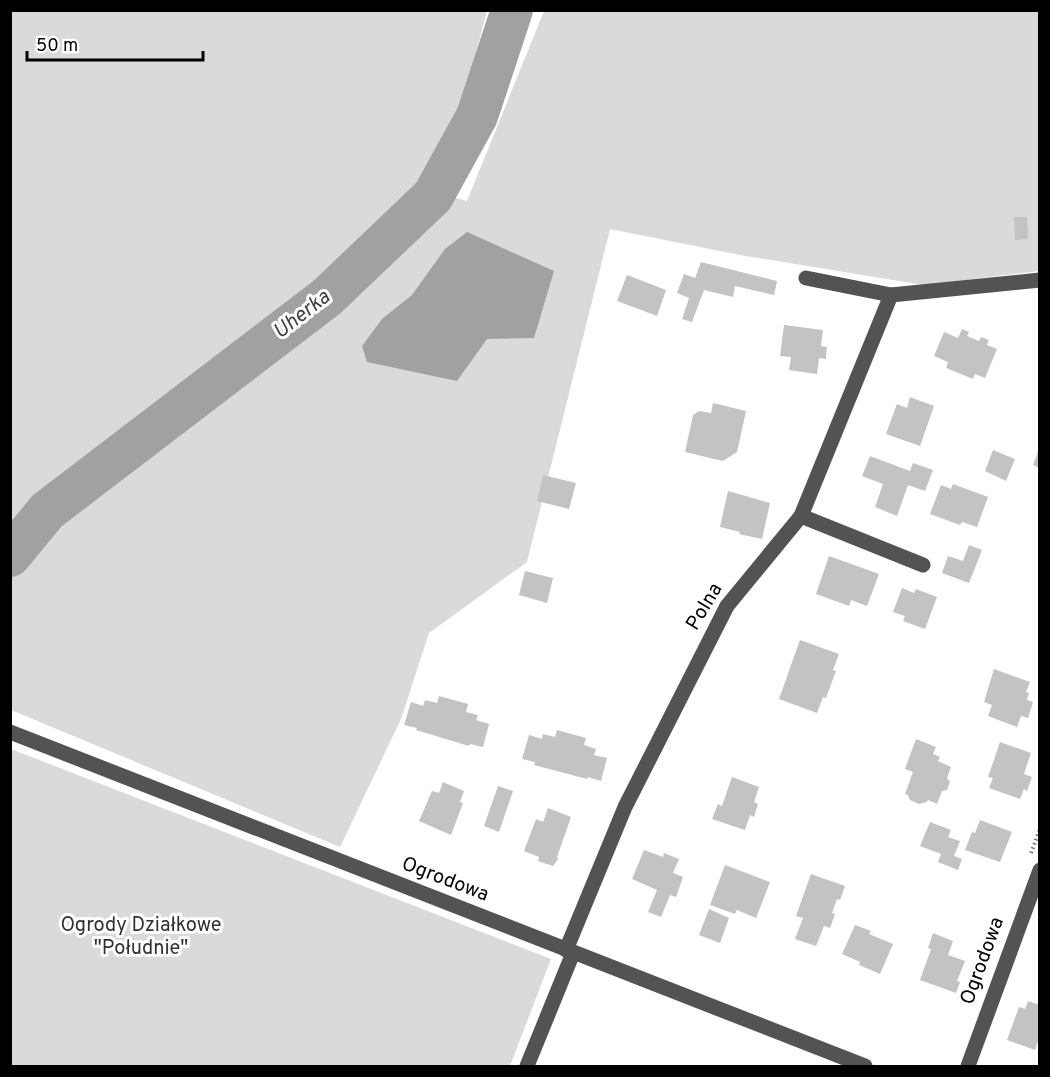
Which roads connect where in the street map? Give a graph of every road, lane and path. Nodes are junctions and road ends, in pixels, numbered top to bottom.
1 (806, 278) dead end
2 (1040, 280) edge
3 (891, 295) junction
4 (801, 516) junction
5 (923, 565) dead end
6 (10, 732) edge
7 (1040, 870) edge
8 (569, 951) junction
9 (527, 1066) edge
10 (865, 1066) edge
11 (968, 1066) edge

1 - 3 street
2 - 3 street
3 - 4 street, Polna
4 - 5 street
4 - 8 street, Polna
6 - 8 street, Ogrodowa
7 - 11 street, Ogrodowa
8 - 9 street, Polna
8 - 10 street, Ogrodowa

